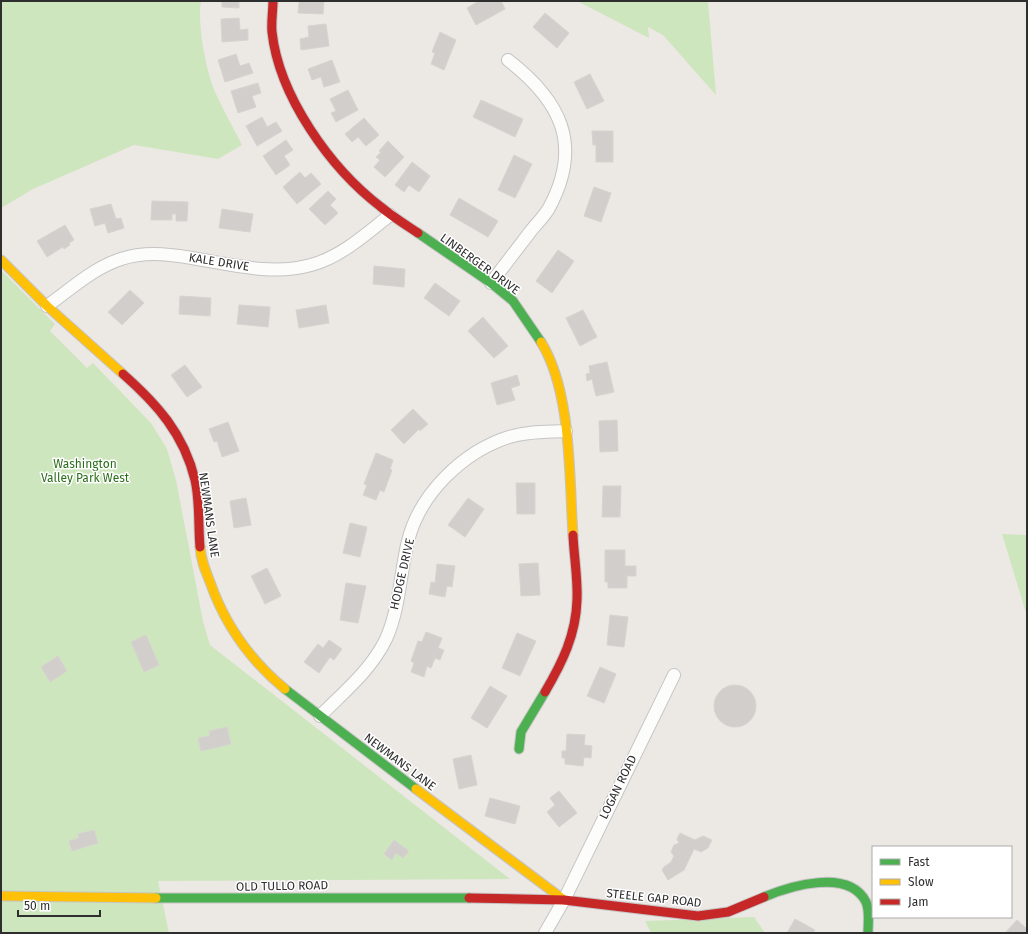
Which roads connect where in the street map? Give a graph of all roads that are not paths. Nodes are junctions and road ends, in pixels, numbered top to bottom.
1 (273, 1) edge
2 (508, 60) dead end
3 (390, 215) junction
4 (1, 260) edge
5 (491, 283) junction
6 (47, 306) junction
7 (566, 431) junction
8 (674, 675) dead end
9 (320, 716) junction
10 (519, 749) dead end
11 (1, 896) edge
12 (564, 900) junction
13 (545, 933) edge
14 (868, 933) edge

1 - 3 street, LINBERGER DRIVE
2 - 5 street
3 - 5 street, LINBERGER DRIVE
3 - 6 street, KALE DRIVE
4 - 6 street, NEWMANS LANE
5 - 7 street, LINBERGER DRIVE
6 - 9 street, NEWMANS LANE
7 - 9 street, HODGE DRIVE
7 - 10 street, LINBERGER DRIVE
8 - 12 street, LOGAN ROAD
9 - 12 street, NEWMANS LANE
11 - 12 street, OLD TULLO ROAD
12 - 13 street, LOGAN ROAD
12 - 14 street, STEELE GAP ROAD

